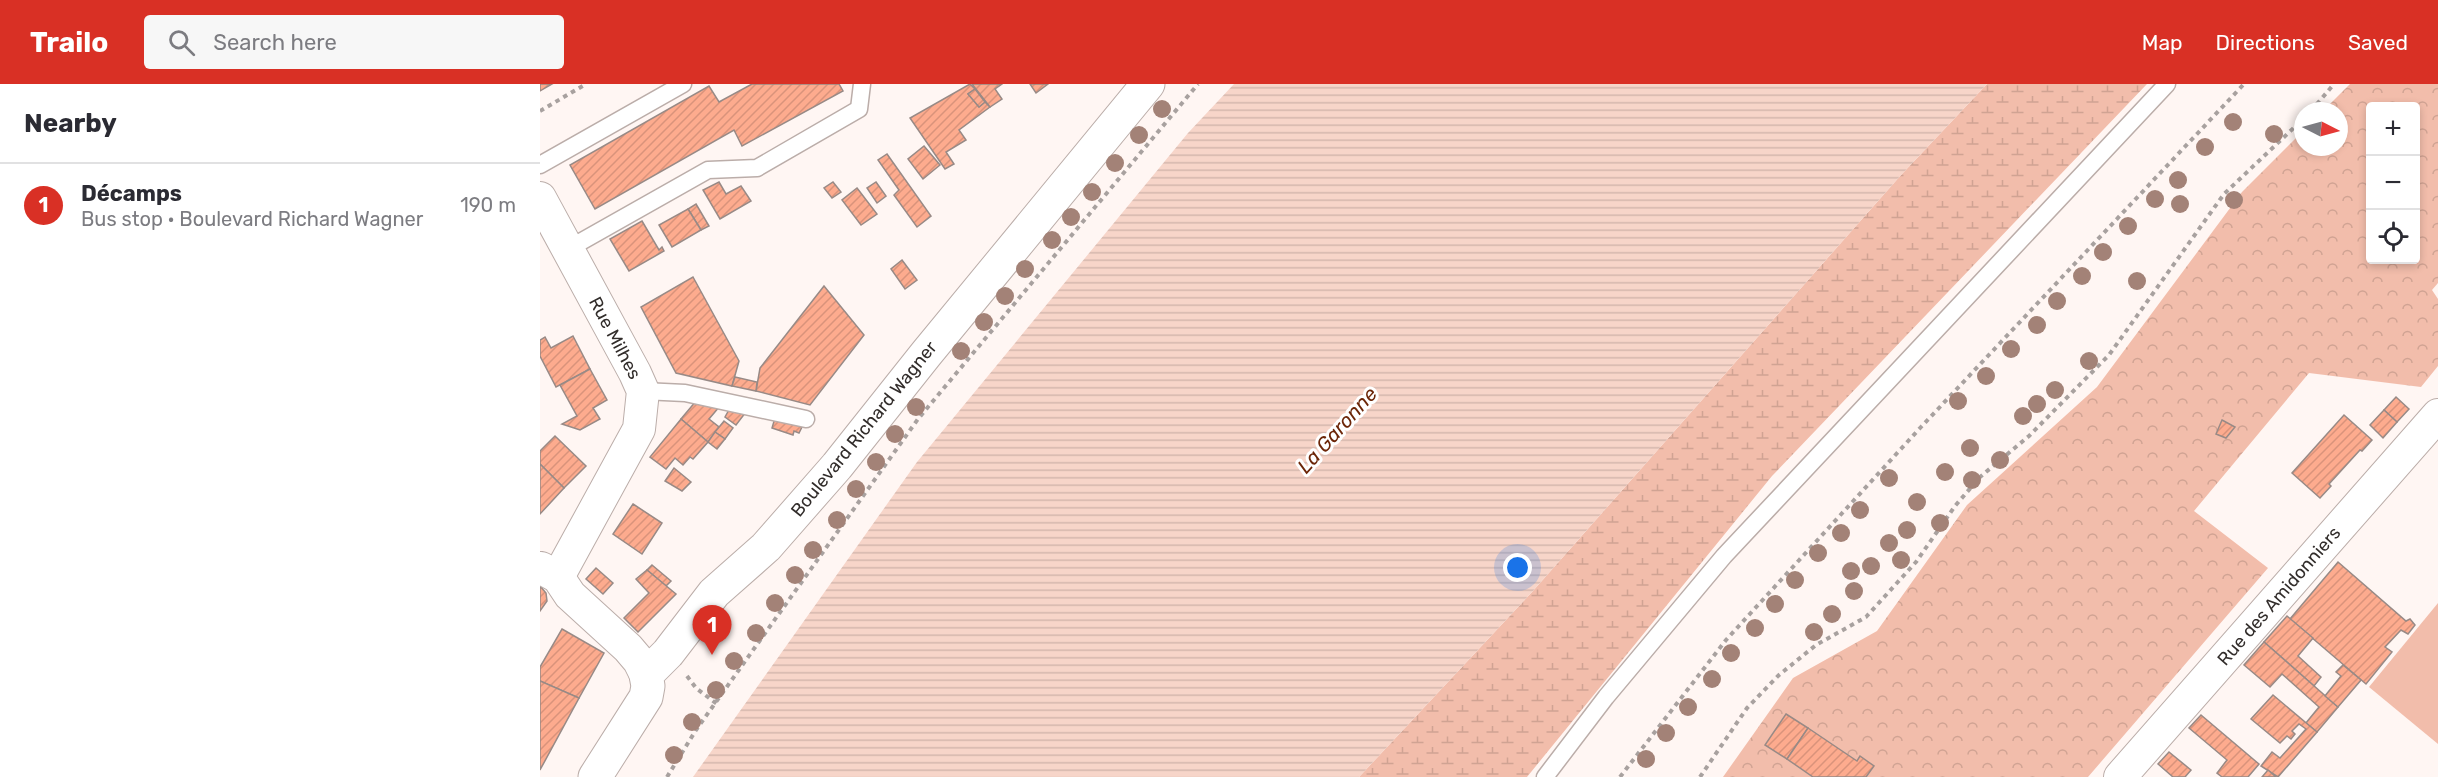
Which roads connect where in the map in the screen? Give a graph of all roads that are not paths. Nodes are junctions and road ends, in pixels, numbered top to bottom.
1 (683, 84) edge
2 (862, 84) edge
3 (1148, 84) edge
4 (2167, 84) edge
5 (540, 165) edge
6 (540, 198) edge
7 (568, 249) junction
8 (643, 391) junction
9 (2438, 415) edge
10 (806, 419) dead end
11 (549, 572) edge
12 (646, 675) junction
13 (595, 777) edge
14 (1545, 777) edge
15 (2120, 777) edge

1 - 5 lane
2 - 7 lane
3 - 12 street, Boulevard Richard Wagner
4 - 14 lane
6 - 7 street, Rue Milhes
7 - 8 street, Rue Milhes
8 - 10 lane
8 - 11 street, Rue Milhes
9 - 15 street, Rue des Amidonniers
11 - 12 street
12 - 13 street

